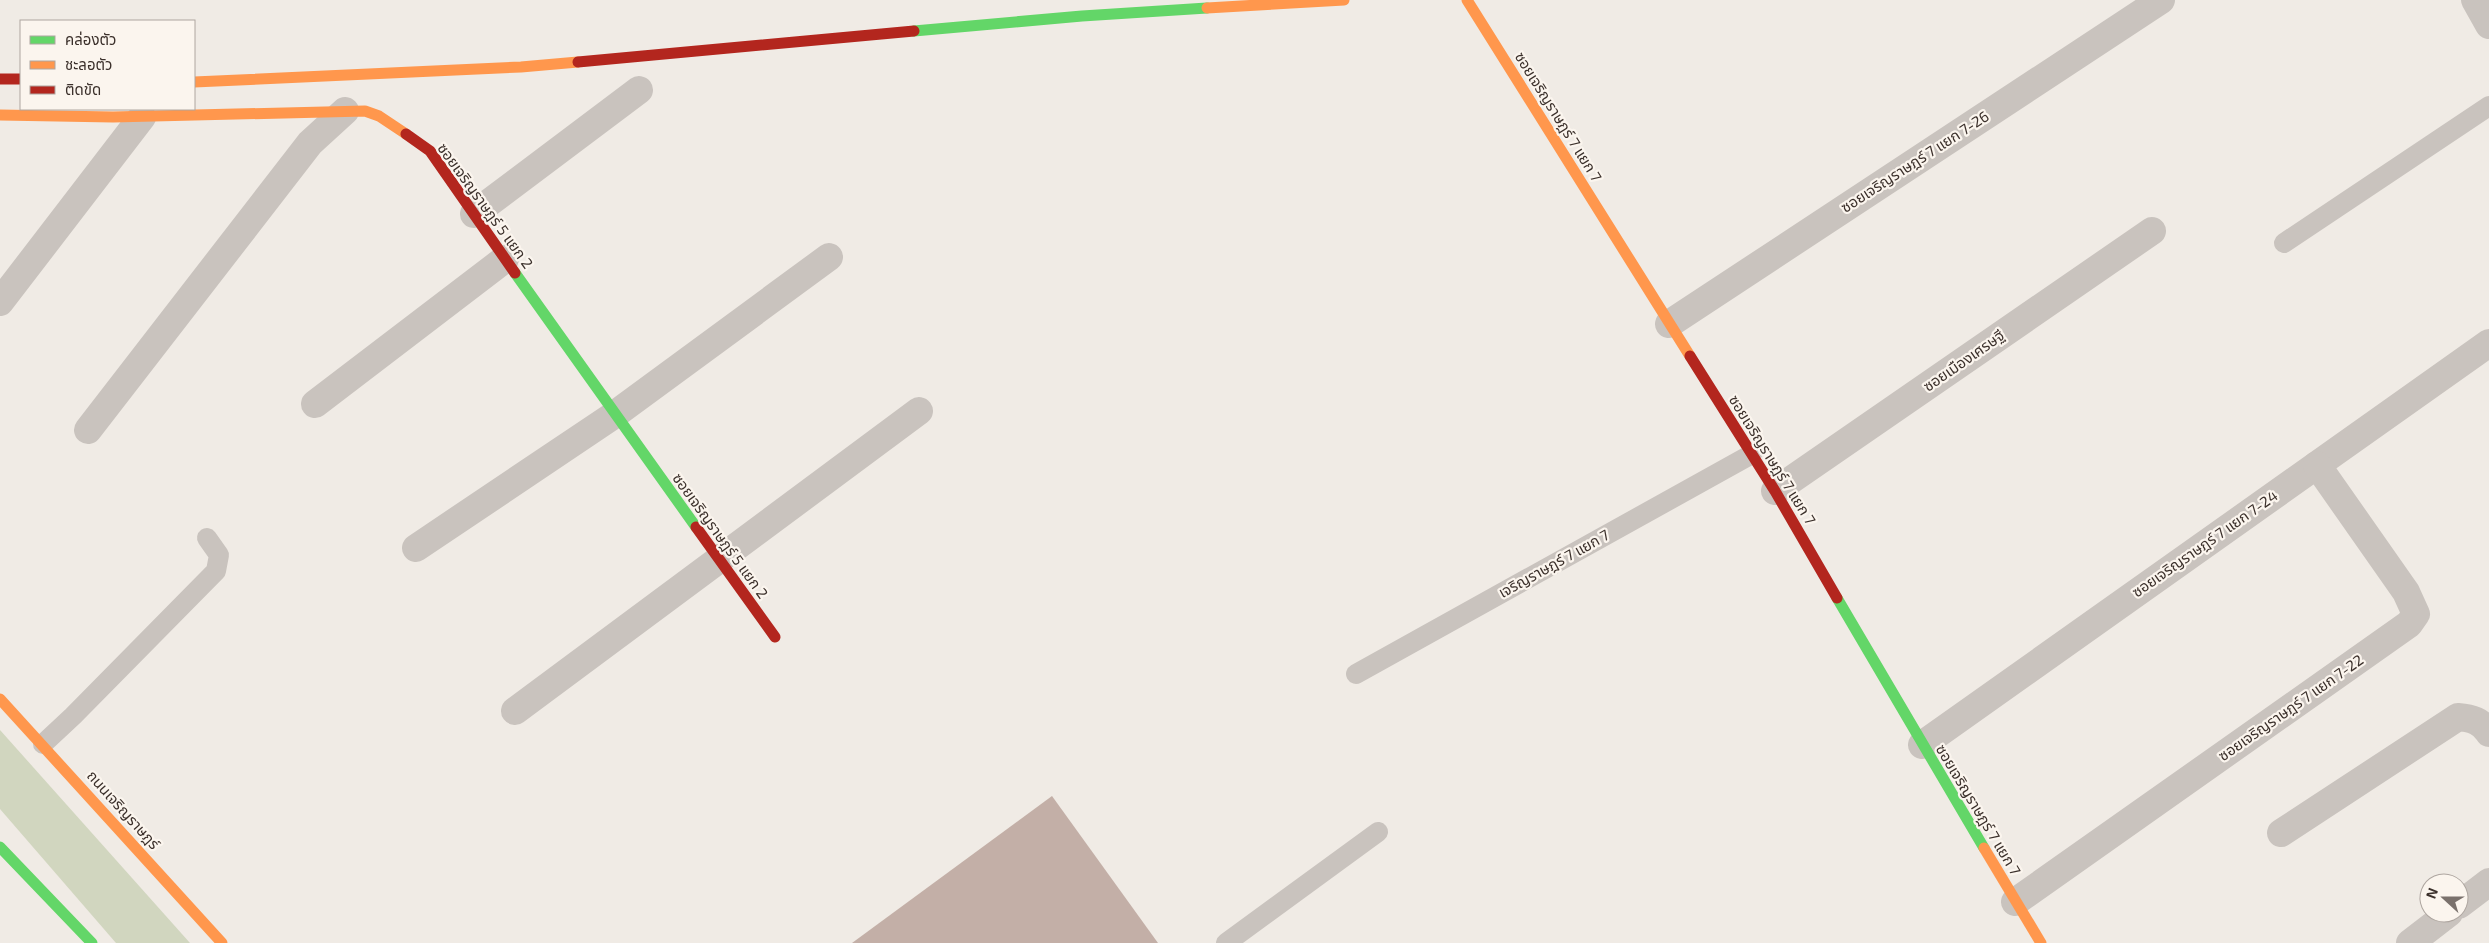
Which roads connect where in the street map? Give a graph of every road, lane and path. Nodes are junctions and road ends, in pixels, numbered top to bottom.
1 (1344, 0) edge
2 (1467, 0) edge
3 (2162, 0) edge
4 (2475, 0) edge
5 (2489, 25) edge
6 (0, 79) edge
7 (20, 79) edge
8 (195, 82) edge
9 (639, 90) dead end
10 (2489, 106) edge
11 (345, 111) junction
12 (0, 115) edge
13 (142, 117) junction
14 (474, 214) junction
15 (2152, 231) dead end
16 (2284, 243) dead end
17 (829, 258) dead end
18 (505, 259) junction
19 (0, 302) edge
20 (1669, 324) junction
21 (2489, 343) edge
22 (315, 404) dead end
23 (919, 412) dead end
24 (614, 415) junction
25 (88, 430) dead end
26 (1752, 454) junction
27 (2317, 464) junction
28 (1776, 491) junction
29 (207, 538) dead end
30 (416, 548) dead end
31 (718, 561) junction
32 (775, 637) dead end
33 (1356, 674) dead end
34 (0, 699) edge
35 (515, 711) dead end
36 (2489, 732) edge
37 (43, 744) junction
38 (1922, 745) junction
39 (1378, 832) dead end
40 (2281, 833) dead end
41 (3, 858) edge
42 (2489, 882) edge
43 (2469, 897) edge
44 (2016, 902) junction
45 (2436, 923) edge
46 (92, 943) edge
47 (222, 943) edge
48 (1226, 943) edge
49 (2041, 943) edge
50 (2410, 943) edge

1 - 8 main road
2 - 20 main road, ซอยเจริญราษฎร์ 7 แยก 7
3 - 20 street, ซอยเจริญราษฎร์ 7 แยก 7-26
4 - 5 street
6 - 7 main road
9 - 14 street
10 - 16 lane
11 - 13 main road, ซอยเจริญราษฎร์ 5 แยก 2
11 - 14 main road, ซอยเจริญราษฎร์ 5 แยก 2
11 - 25 street
12 - 13 main road, ซอยเจริญราษฎร์ 5 แยก 2
13 - 19 street
14 - 18 main road, ซอยเจริญราษฎร์ 5 แยก 2
15 - 28 street, ซอยเมืองเศรษฐี
17 - 24 street
18 - 22 street
18 - 24 main road, ซอยเจริญราษฎร์ 5 แยก 2
20 - 26 main road, ซอยเจริญราษฎร์ 7 แยก 7
21 - 27 street, ซอยเจริญราษฎร์ 7 แยก 7-24
23 - 31 street
24 - 30 street
24 - 31 main road, ซอยเจริญราษฎร์ 5 แยก 2
26 - 28 main road, ซอยเจริญราษฎร์ 7 แยก 7
26 - 33 lane, เจริญราษฎร์ 7 แยก 7
27 - 38 street, ซอยเจริญราษฎร์ 7 แยก 7-24
27 - 44 street, ซอยเจริญราษฎร์ 7 แยก 7-22
28 - 38 main road, ซอยเจริญราษฎร์ 7 แยก 7
29 - 37 lane
31 - 32 main road, ซอยเจริญราษฎร์ 5 แยก 2
31 - 35 street
34 - 37 main road, ถนนเจริญราษฎร์
36 - 40 street
37 - 47 main road, ถนนเจริญราษฎร์
38 - 44 main road, ซอยเจริญราษฎร์ 7 แยก 7
39 - 48 lane
41 - 46 main road
42 - 43 street
44 - 49 main road, ซอยเจริญราษฎร์ 7 แยก 7
45 - 50 street

